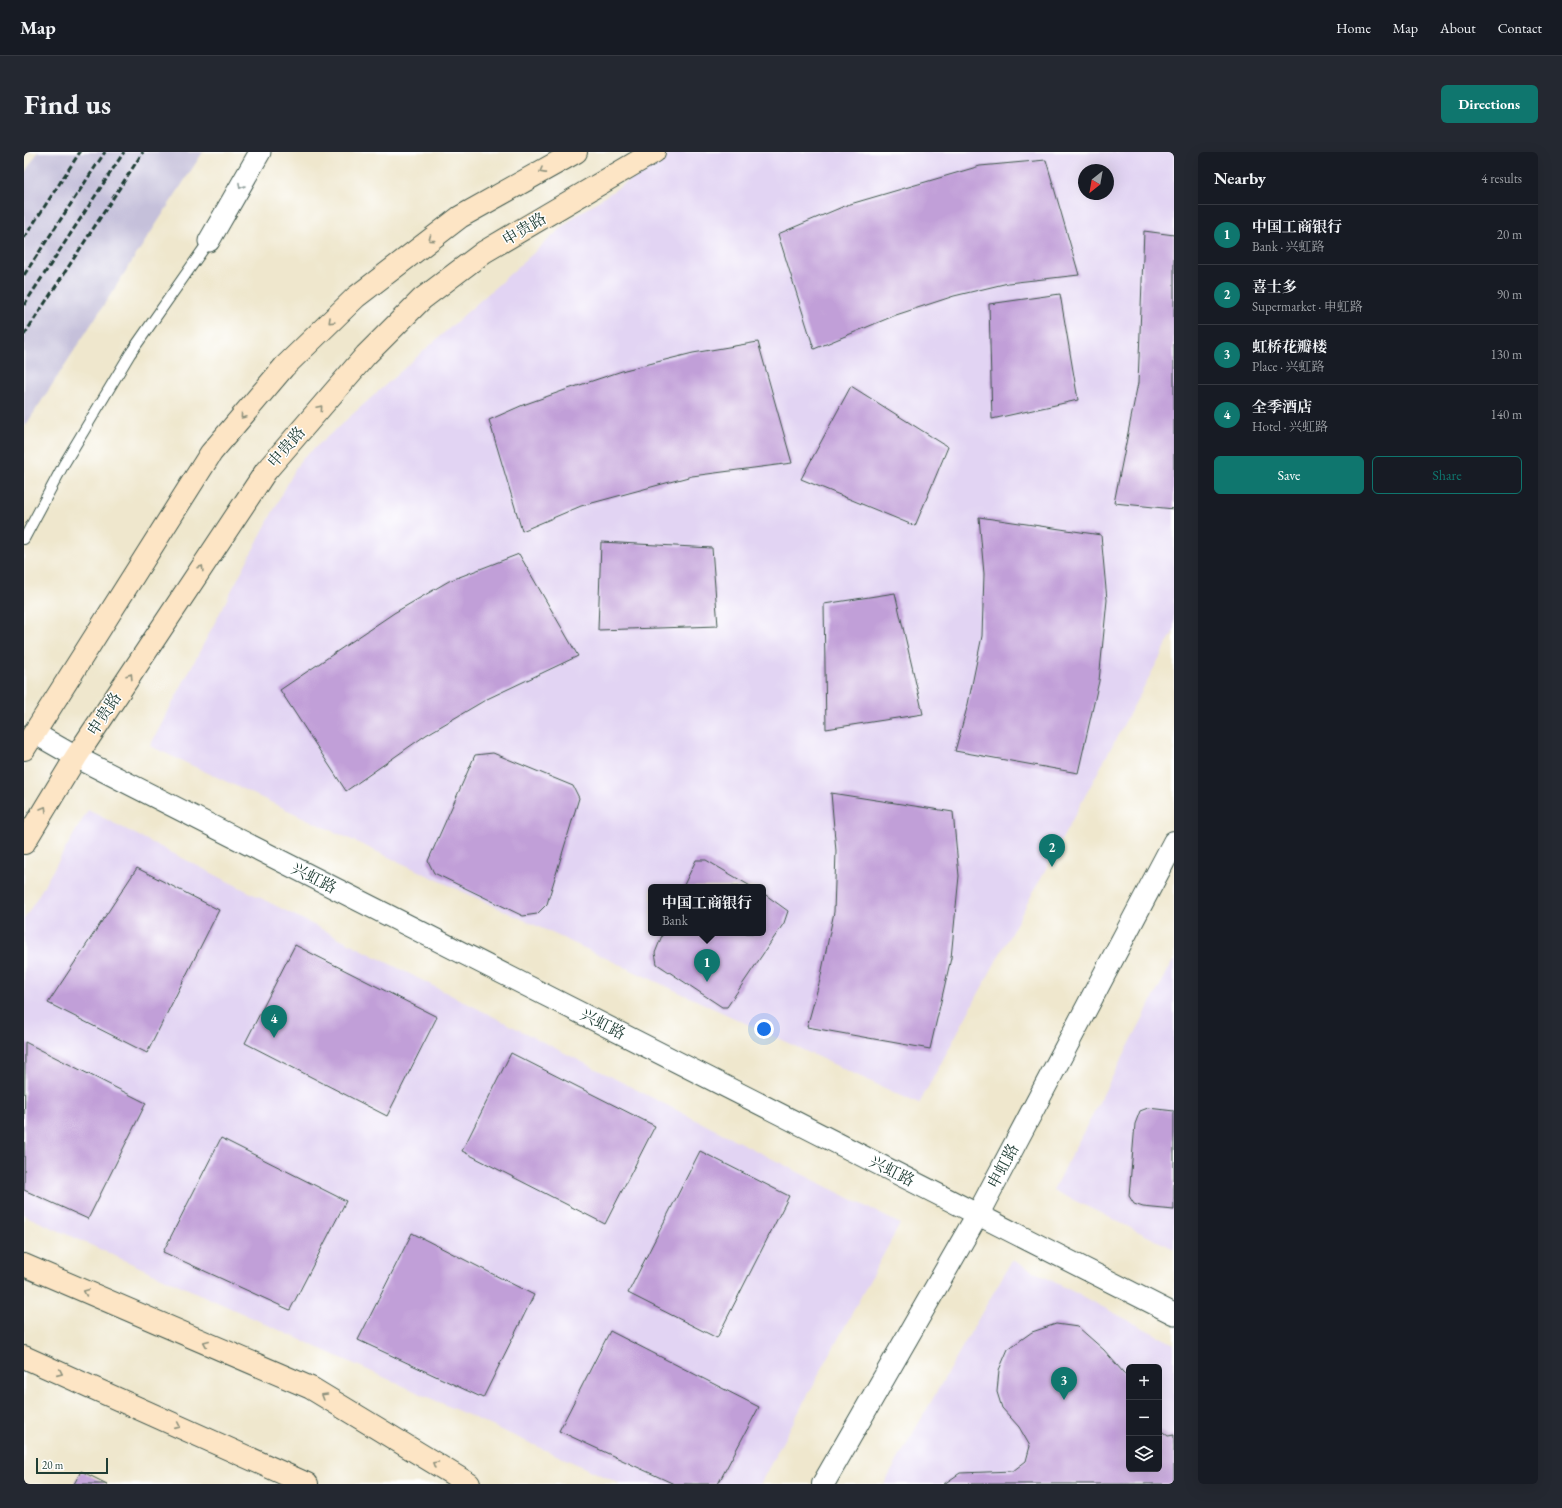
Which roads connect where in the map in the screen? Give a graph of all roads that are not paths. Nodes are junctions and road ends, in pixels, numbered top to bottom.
1 (260, 152) edge
2 (576, 152) edge
3 (654, 152) edge
4 (209, 241) joint
5 (24, 539) edge
6 (27, 736) edge
7 (76, 757) junction
8 (1174, 842) edge
9 (24, 843) edge
10 (978, 1214) junction
11 (24, 1266) edge
12 (1174, 1314) edge
13 (24, 1357) edge
14 (306, 1484) edge
15 (469, 1484) edge
16 (822, 1484) edge

1 -> 4 street
2 -> 6 main road
7 -> 3 main road, 申贵路
4 - 5 lane
6 - 7 street, 兴虹路
9 -> 7 main road, 申贵路
7 - 10 street, 兴虹路
8 - 10 street, 申虹路
10 - 12 street, 兴虹路
10 - 16 street, 申虹路
15 -> 11 main road
13 -> 14 main road

